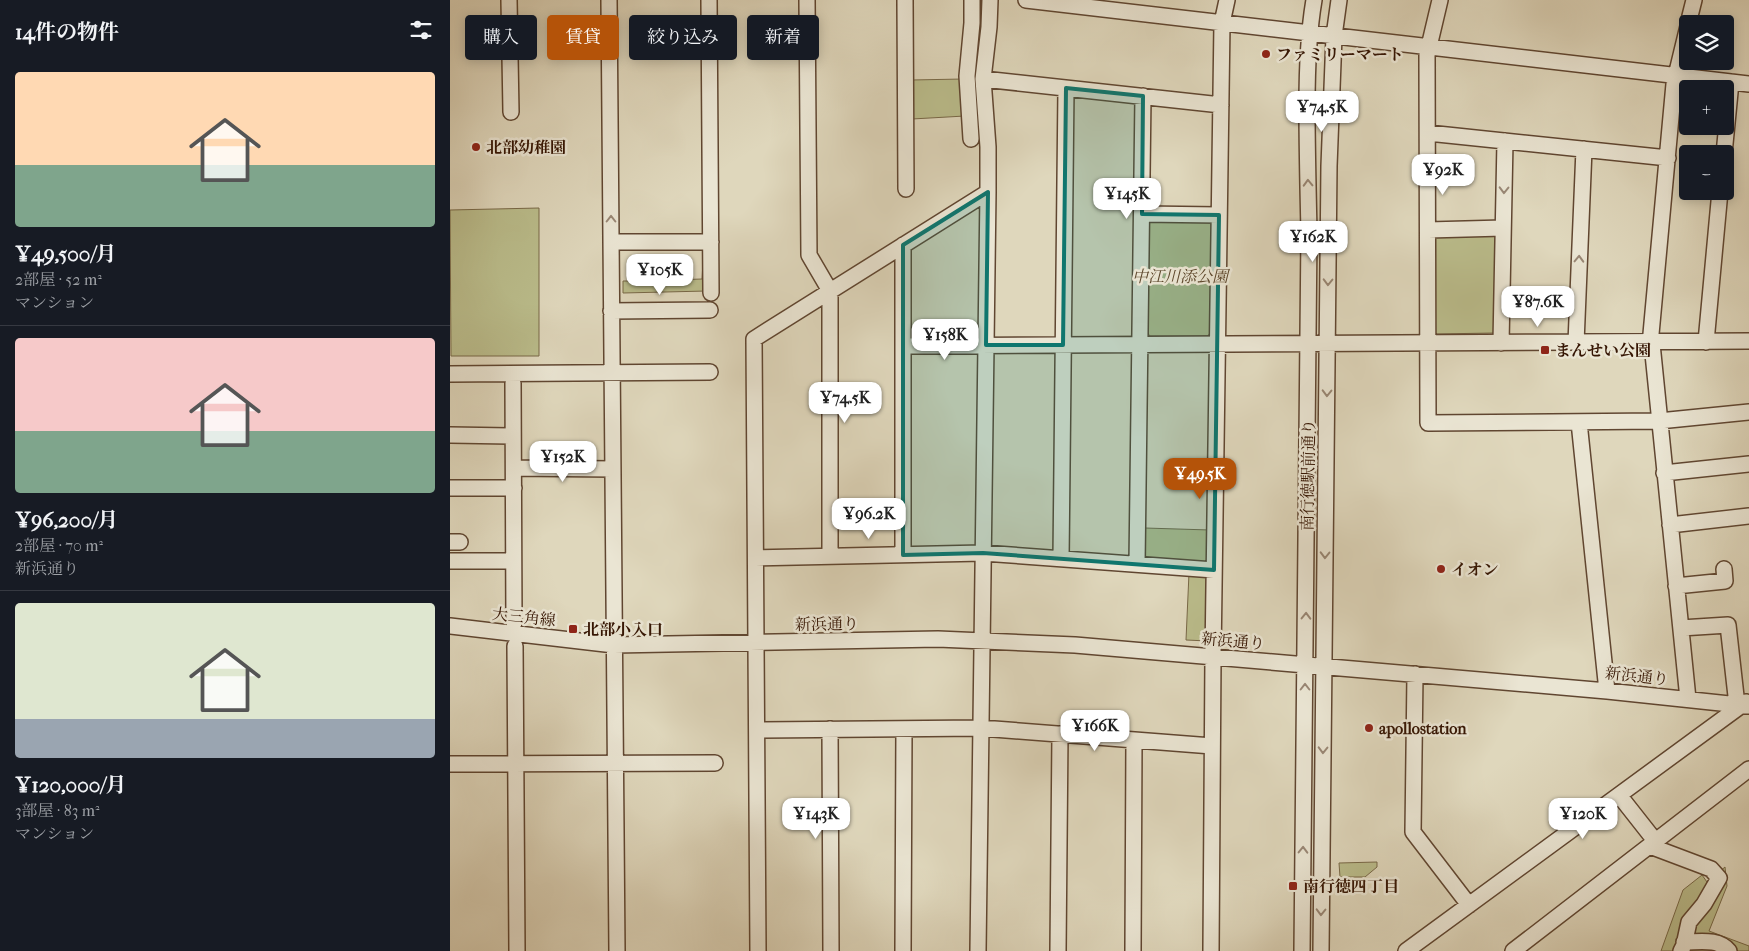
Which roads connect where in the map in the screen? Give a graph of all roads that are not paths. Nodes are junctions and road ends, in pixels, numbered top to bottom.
1 (509, 0) edge
2 (609, 0) edge
3 (709, 0) edge
4 (807, 0) edge
5 (905, 0) edge
6 (972, 0) edge
7 (990, 0) edge
8 (1026, 0) edge
9 (1227, 0) edge
10 (1314, 0) edge
11 (1339, 0) edge
12 (1440, 0) edge
13 (1694, 0) edge
14 (1690, 15) edge
15 (1222, 23) junction
16 (1310, 33) junction
17 (1334, 36) junction
18 (1428, 47) junction
19 (1679, 62) edge
20 (1676, 75) junction
21 (983, 79) junction
22 (1715, 80) edge
23 (1734, 82) edge
24 (1749, 84) edge
25 (1066, 88) junction
26 (1143, 96) junction
27 (1221, 105) junction
28 (511, 112) dead end
29 (1428, 133) junction
30 (971, 139) dead end
31 (1505, 141) junction
32 (1584, 150) junction
33 (1668, 158) junction
34 (906, 189) dead end
35 (988, 192) junction
36 (1719, 200) edge
37 (1142, 214) junction
38 (1219, 214) junction
39 (1503, 228) junction
40 (1428, 230) junction
41 (611, 242) junction
42 (711, 242) junction
43 (903, 245) junction
44 (830, 291) junction
45 (711, 293) dead end
46 (710, 310) dead end
47 (612, 311) junction
48 (1749, 341) edge
49 (1651, 342) junction
50 (1706, 342) junction
51 (1501, 343) junction
52 (1576, 343) junction
53 (1309, 344) junction
54 (1327, 344) junction
55 (1428, 344) junction
56 (1063, 345) junction
57 (1141, 345) junction
58 (1218, 345) junction
59 (904, 346) junction
60 (986, 346) junction
61 (710, 372) dead end
62 (612, 373) junction
63 (450, 374) edge
64 (513, 383) dead end
65 (1749, 412) edge
66 (1659, 421) junction
67 (1579, 422) junction
68 (450, 435) edge
69 (513, 436) junction
70 (1749, 464) edge
71 (514, 468) junction
72 (613, 469) junction
73 (1664, 473) junction
74 (450, 488) edge
75 (514, 488) junction
76 (1749, 516) edge
77 (1670, 525) junction
78 (983, 553) junction
79 (903, 555) junction
80 (830, 556) junction
81 (756, 558) junction
82 (1061, 559) junction
83 (450, 561) edge
84 (506, 561) dead end
85 (1137, 564) junction
86 (1724, 569) dead end
87 (1214, 570) junction
88 (1676, 586) junction
89 (514, 623) dead end
90 (450, 626) edge
91 (1681, 628) junction
92 (982, 640) junction
93 (756, 642) junction
94 (713, 644) joint
95 (614, 645) junction
96 (514, 646) dead end
97 (1213, 657) junction
98 (1305, 665) junction
99 (1324, 666) junction
100 (1416, 674) junction
101 (1607, 691) junction
102 (1688, 699) junction
103 (1744, 704) edge
104 (981, 728) junction
105 (830, 729) junction
106 (904, 729) junction
107 (757, 730) junction
108 (1060, 734) junction
109 (1134, 740) junction
110 (1212, 746) junction
111 (616, 763) junction
112 (715, 763) dead end
113 (450, 764) edge
114 (516, 764) junction
115 (1749, 769) edge
116 (1619, 795) junction
117 (1653, 844) junction
118 (1469, 906) junction
119 (1683, 946) edge
120 (517, 951) edge
121 (617, 951) edge
122 (758, 951) edge
123 (831, 951) edge
124 (903, 951) edge
125 (978, 951) edge
126 (1058, 951) edge
127 (1133, 951) edge
128 (1211, 951) edge
129 (1302, 951) edge
130 (1321, 951) edge
131 (1406, 951) edge
132 (1513, 951) edge
133 (1730, 951) edge

1 - 28 street
41 -> 2 street
3 - 42 street
4 - 44 street
5 - 34 street
6 - 30 street
7 - 21 street
8 - 15 street
9 - 15 street
10 - 16 street, 南行徳駅前通り
11 - 17 street, 南行徳駅前通り
12 - 18 street
13 - 14 street
15 - 16 street
15 - 27 street
16 - 17 street
53 -> 16 street, 南行徳駅前通り
17 - 18 street
17 -> 54 street, 南行徳駅前通り
18 - 20 street
18 - 29 street
19 - 20 street
20 - 22 street
20 - 33 street
21 - 25 street
21 - 35 street
23 - 24 street
25 - 26 street
25 - 56 street
26 - 27 street
26 - 37 street
27 - 38 street
29 - 31 street
29 - 40 street
31 - 32 street
31 -> 39 street
32 - 33 street
52 -> 32 street
33 - 49 street
35 - 43 street
35 - 60 street
36 - 50 street
37 - 38 street
37 - 57 street
38 - 58 street
39 - 40 street
39 - 51 street
40 - 55 street
41 - 42 street
41 - 47 street
42 - 45 street
43 - 44 street
43 - 59 street
44 - 80 street
44 - 81 street
46 - 47 street
47 - 62 street
48 - 50 street
49 - 50 street
49 - 52 street
49 - 66 street
51 - 52 street
51 - 55 street
53 - 54 street
53 - 58 street
98 -> 53 street, 南行徳駅前通り
54 - 55 street
54 -> 99 street, 南行徳駅前通り
55 - 67 street
56 - 57 street
56 - 60 street
56 - 82 street
57 - 58 street
57 - 85 street
58 - 87 street
59 - 60 street
59 - 79 street
60 - 78 street
61 - 62 street
62 - 63 street
62 - 72 street
64 - 69 street
65 - 66 street
66 - 67 street
66 - 73 street
67 - 101 street
68 - 69 street
69 - 71 street
70 - 73 street
71 - 72 street
71 - 75 street
72 - 95 street
73 - 77 street
74 - 75 street
75 - 89 street
76 - 77 street
77 - 88 street
78 - 79 street
78 - 82 street
78 - 92 street
79 - 80 street
80 - 81 street
81 - 93 street
82 - 85 street
83 - 84 street
85 - 87 street
86 - 88 street
87 - 97 street
88 - 91 street
90 - 95 street, 大三角線
91 - 102 street
91 - 103 street
92 - 93 street, 新浜通り
92 - 97 street, 新浜通り
92 - 104 street
93 - 94 street, 新浜通り
93 - 107 street
94 - 95 street, 大三角線
95 - 111 street
96 - 114 street
97 - 98 street, 新浜通り
97 - 110 street
98 - 99 street, 新浜通り
129 -> 98 street, 南行徳駅前通り
99 - 100 street, 新浜通り
99 -> 130 street, 南行徳駅前通り
100 - 101 street, 新浜通り
100 - 118 street
101 - 102 street, 新浜通り
102 - 103 street, 新浜通り
103 - 116 street
104 - 106 street
104 - 108 street
104 - 125 street
105 - 106 street
105 - 107 street
105 - 123 street
106 - 124 street
107 - 122 street
108 - 109 street
108 - 126 street
109 - 110 street
109 - 127 street
110 - 128 street
111 - 112 street
111 - 114 street
111 - 121 street
113 - 114 street
114 - 120 street
115 - 117 street
116 - 117 street
116 - 118 street
117 - 119 street
117 - 132 street
118 - 131 street
119 - 133 street

